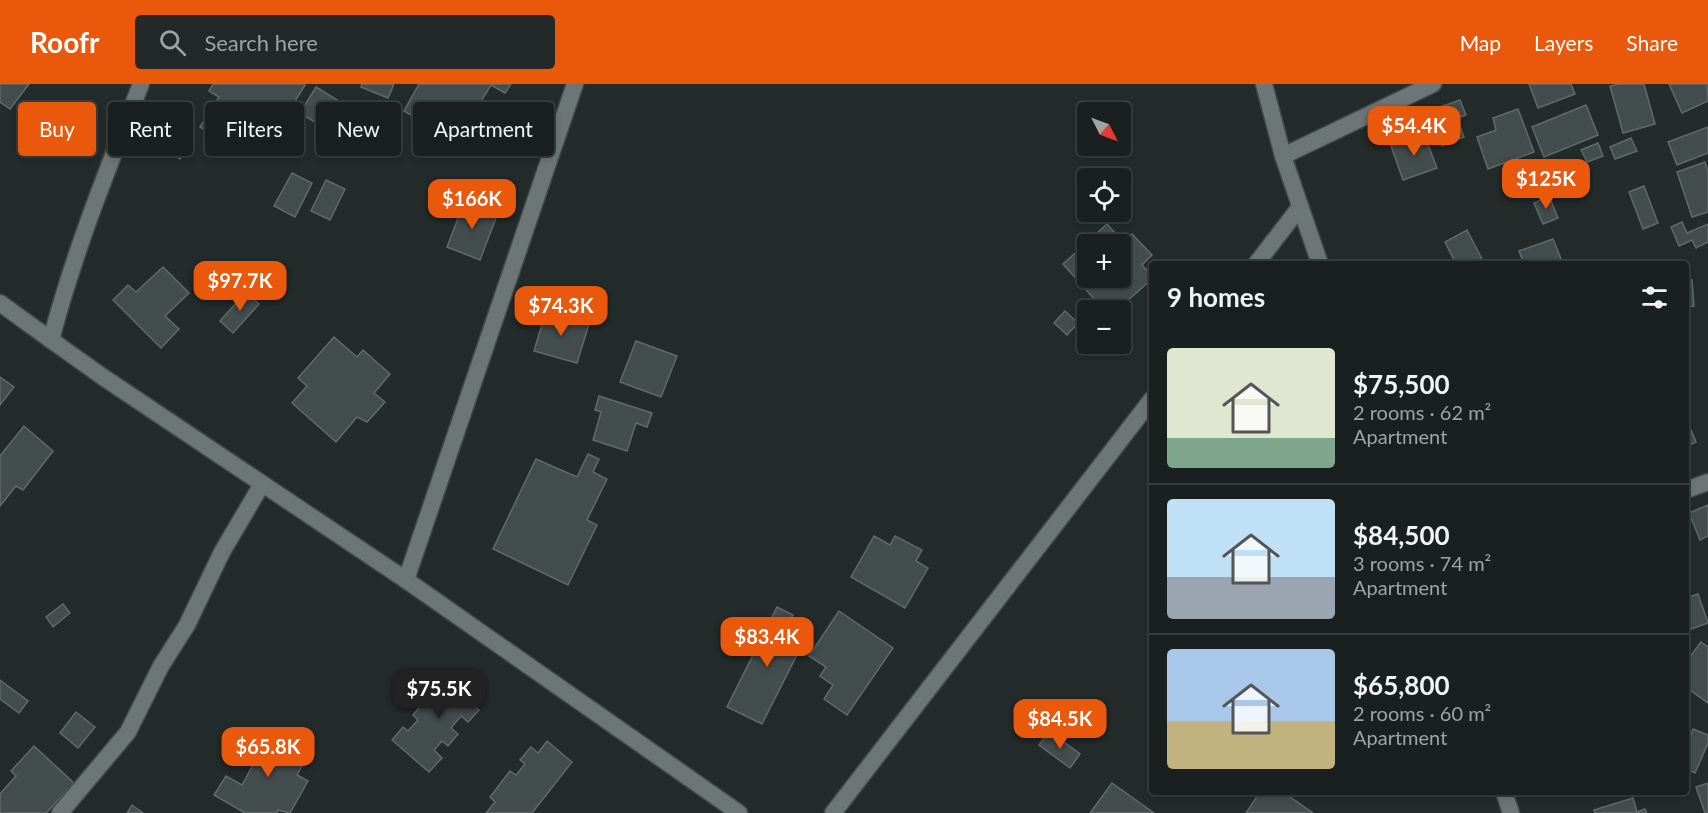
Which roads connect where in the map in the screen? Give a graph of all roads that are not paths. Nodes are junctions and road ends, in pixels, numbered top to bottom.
1 (141, 84) edge
2 (575, 84) edge
3 (1264, 84) edge
4 (1433, 84) edge
5 (1283, 156) junction
6 (1300, 207) junction
7 (1258, 261) edge
8 (1319, 261) edge
9 (0, 303) edge
10 (51, 339) junction
11 (1149, 403) edge
12 (1708, 482) edge
13 (262, 484) junction
14 (1689, 489) edge
15 (406, 580) junction
16 (1505, 795) edge
17 (1510, 812) edge
18 (60, 813) edge
19 (739, 813) edge
20 (833, 813) edge

1 - 10 street
2 - 15 street
3 - 5 street
4 - 5 street
5 - 6 street
6 - 7 street
6 - 8 street
9 - 10 street
10 - 13 street
11 - 20 street
12 - 14 street
13 - 15 street
13 - 18 street
15 - 19 street
16 - 17 street

